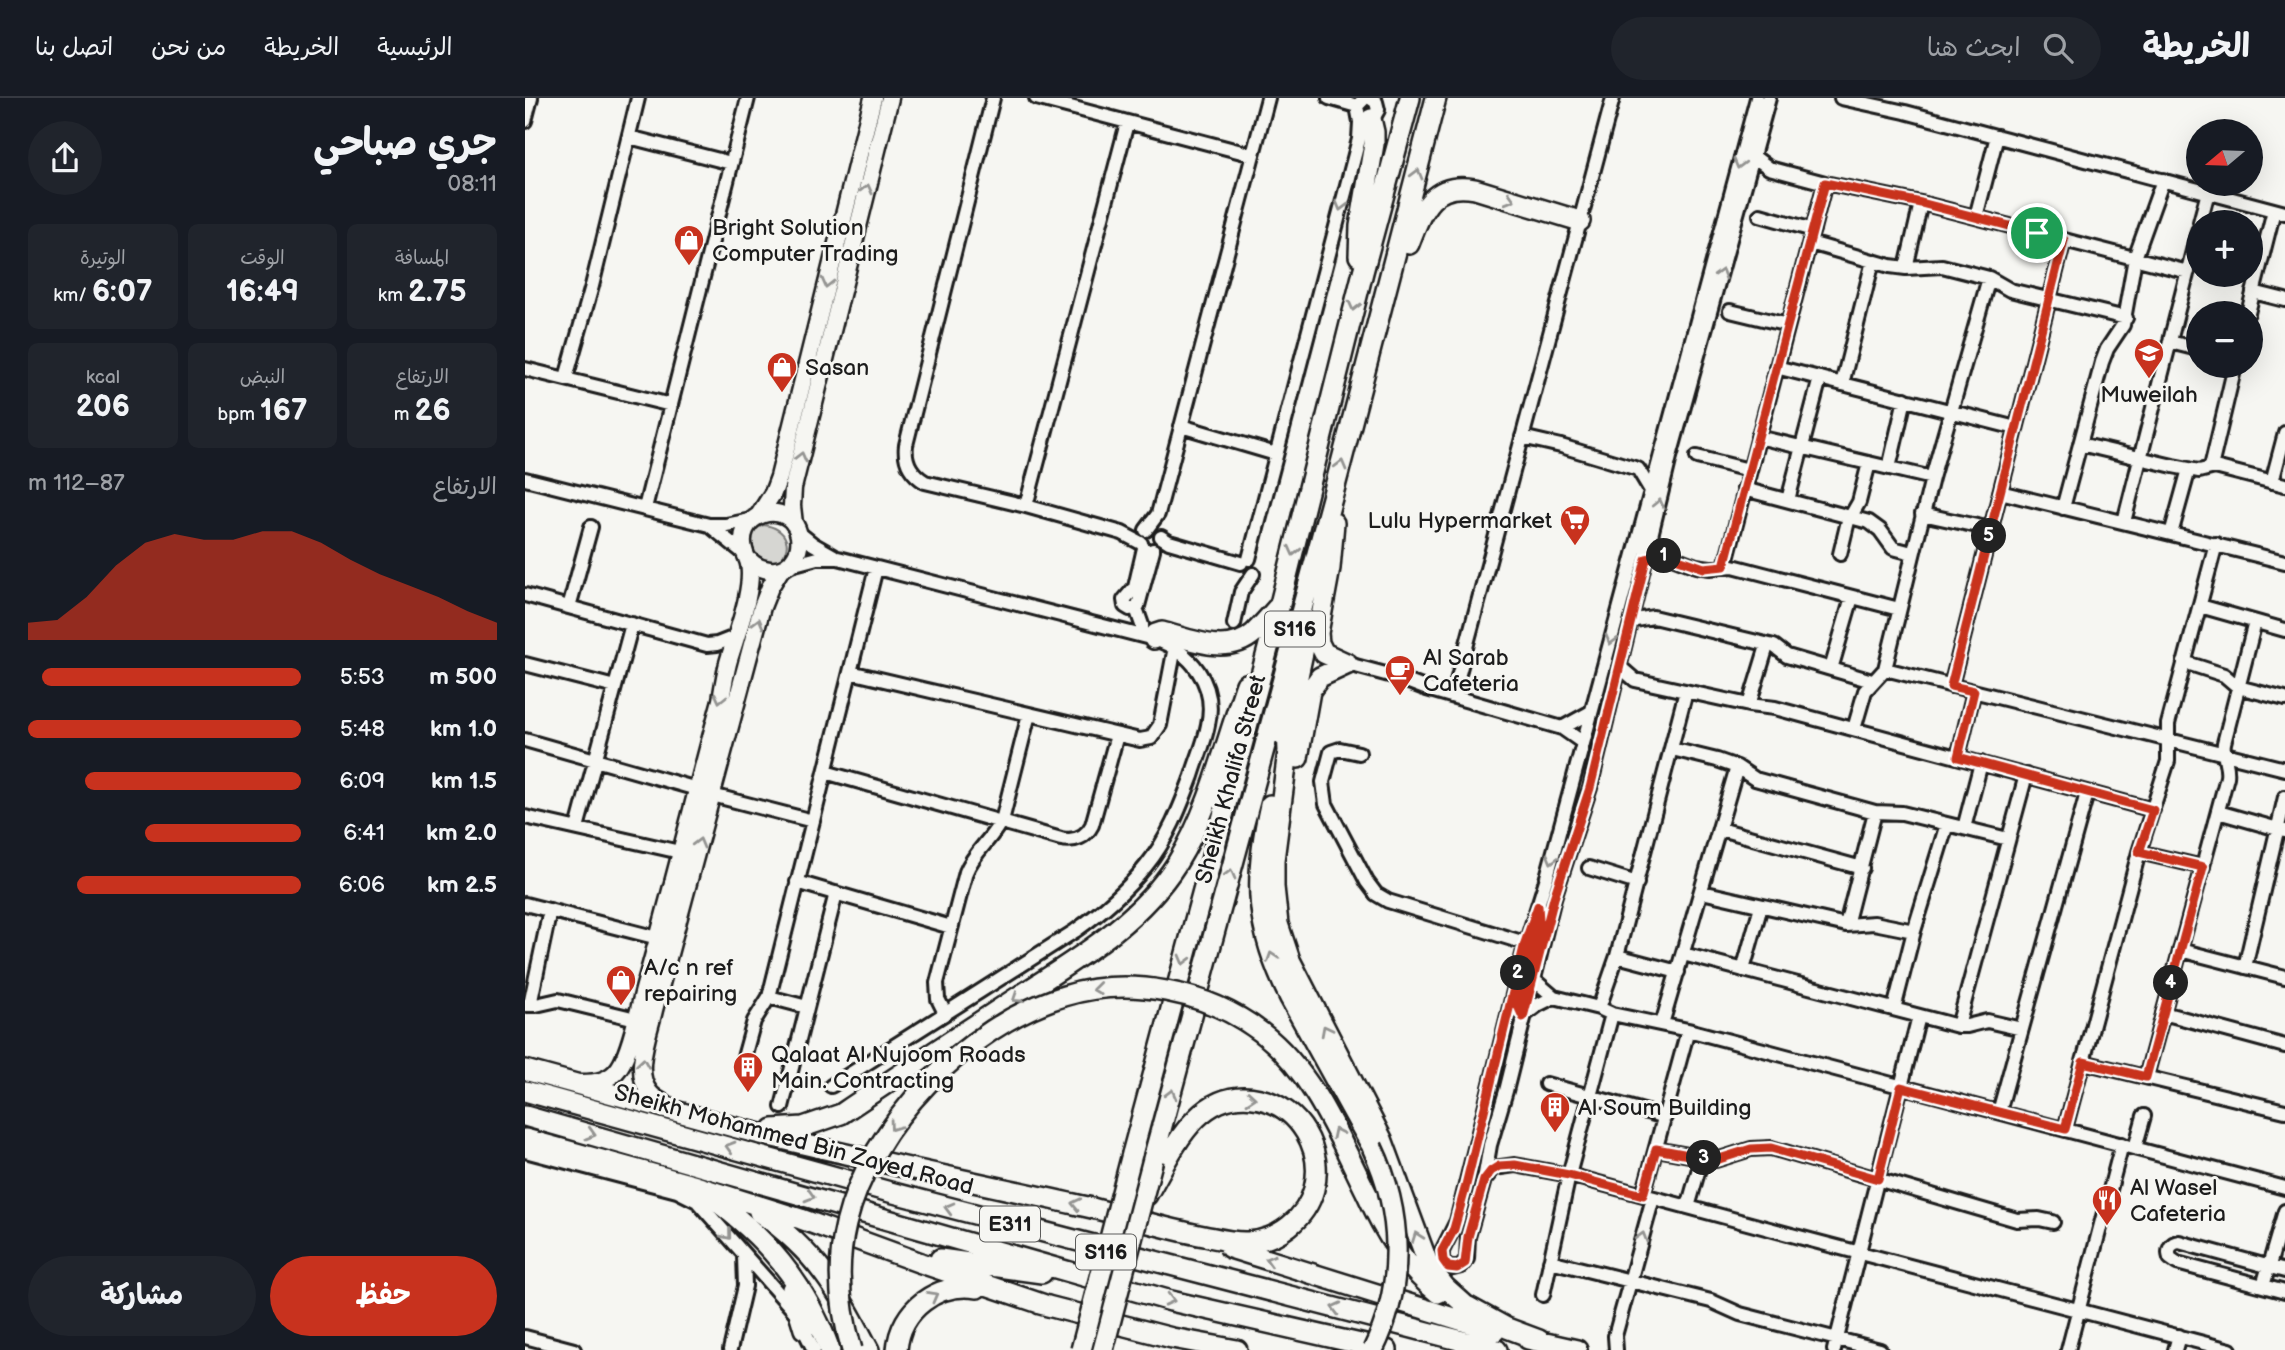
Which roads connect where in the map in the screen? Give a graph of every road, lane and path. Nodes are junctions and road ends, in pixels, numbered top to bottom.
1 (531, 98) edge
2 (638, 98) edge
3 (748, 98) edge
4 (873, 98) edge
5 (890, 98) edge
6 (993, 98) edge
7 (1035, 98) edge
8 (1268, 98) edge
9 (1329, 98) edge
10 (1410, 98) edge
11 (1436, 98) edge
12 (1612, 98) edge
13 (1757, 98) edge
14 (1769, 98) edge
15 (1841, 98) edge
16 (1364, 107) edge
17 (525, 118) edge
18 (1127, 123) junction
19 (1997, 136) junction
20 (629, 137) junction
21 (1253, 155) junction
22 (1753, 156) junction
23 (731, 163) junction
24 (1769, 168) junction
25 (1748, 174) junction
26 (2163, 180) junction
27 (1825, 183) junction
28 (2186, 186) edge
29 (2223, 196) edge
30 (1921, 203) junction
31 (2279, 211) edge
32 (845, 214) junction
33 (1760, 215) dead end
34 (1976, 217) junction
35 (1580, 221) junction
36 (1814, 230) junction
37 (2064, 240) junction
38 (1810, 243) junction
39 (2135, 258) junction
40 (1873, 261) junction
41 (849, 262) junction
42 (1906, 268) junction
43 (1391, 270) junction
44 (2186, 271) edge
45 (1363, 272) junction
46 (1989, 278) junction
47 (2186, 280) edge
48 (2253, 292) junction
49 (2285, 300) edge
50 (2049, 301) junction
51 (2251, 301) edge
52 (1730, 311) dead end
53 (2126, 318) junction
54 (1788, 325) junction
55 (2170, 342) junction
56 (2186, 346) edge
57 (1776, 367) junction
58 (525, 369) edge
59 (566, 378) junction
60 (1820, 378) junction
61 (2232, 378) edge
62 (1842, 384) junction
63 (1905, 399) junction
64 (671, 405) junction
65 (1951, 410) junction
66 (1181, 426) junction
67 (2016, 428) junction
68 (2285, 433) edge
69 (1523, 437) junction
70 (1758, 437) junction
71 (2080, 443) junction
72 (1802, 447) junction
73 (1276, 454) junction
74 (1660, 455) junction
75 (1697, 457) dead end
76 (2140, 458) junction
77 (1869, 463) junction
78 (2211, 467) junction
79 (1889, 468) junction
80 (1638, 469) junction
81 (2189, 469) junction
82 (1749, 470) junction
83 (1932, 478) junction
84 (525, 479) edge
85 (2271, 482) junction
86 (2285, 485) edge
87 (1650, 489) junction
88 (1744, 489) junction
89 (2000, 492) junction
90 (1332, 498) junction
91 (1788, 500) junction
92 (1026, 506) junction
93 (645, 508) junction
94 (2063, 508) junction
95 (1158, 514) junction
96 (1922, 514) junction
97 (755, 517) junction
98 (1850, 517) junction
99 (2124, 522) junction
100 (709, 524) junction
101 (591, 527) dead end
102 (796, 528) junction
103 (1991, 529) junction
104 (2171, 534) junction
105 (1160, 536) junction
106 (1651, 539) junction
107 (1146, 541) junction
108 (2216, 544) junction
109 (1912, 553) junction
110 (1840, 554) dead end
111 (1667, 555) junction
112 (747, 557) junction
113 (838, 558) junction
114 (1646, 559) junction
115 (2285, 562) edge
116 (1724, 566) junction
117 (784, 567) junction
118 (1246, 567) junction
119 (876, 568) junction
120 (1308, 582) junction
121 (525, 595) edge
122 (1852, 597) junction
123 (1280, 604) junction
124 (1634, 604) junction
125 (2200, 606) junction
126 (569, 607) junction
127 (1899, 610) junction
128 (1653, 617) junction
129 (1630, 621) junction
130 (2255, 622) junction
131 (632, 624) junction
132 (1234, 624) dead end
133 (2285, 630) edge
134 (1272, 634) junction
135 (735, 637) junction
136 (1148, 637) junction
137 (707, 645) junction
138 (1767, 646) junction
139 (1175, 647) junction
140 (2184, 663) junction
141 (525, 664) edge
142 (1348, 664) junction
143 (727, 667) junction
144 (1620, 667) junction
145 (1831, 669) junction
146 (1885, 669) junction
147 (850, 672) junction
148 (1635, 680) junction
149 (1872, 681) junction
150 (1615, 685) junction
151 (1951, 686) junction
152 (615, 687) junction
153 (2238, 687) junction
154 (1686, 691) junction
155 (1974, 691) junction
156 (1453, 696) junction
157 (2285, 699) edge
158 (1749, 705) junction
159 (1591, 712) junction
160 (1029, 714) junction
161 (1287, 728) junction
162 (1563, 728) junction
163 (1854, 729) junction
164 (1117, 735) junction
165 (2167, 738) junction
166 (525, 740) edge
167 (1582, 742) junction
168 (1672, 749) junction
169 (2223, 752) junction
170 (1359, 753) dead end
171 (1958, 757) junction
172 (596, 759) junction
173 (1981, 763) junction
174 (1737, 767) junction
175 (2285, 769) edge
176 (825, 772) junction
177 (2026, 775) junction
178 (705, 792) junction
179 (2087, 793) junction
180 (2285, 797) edge
181 (2153, 810) junction
182 (1875, 812) junction
183 (2218, 812) junction
184 (525, 817) edge
185 (813, 821) junction
186 (1001, 822) junction
187 (1947, 824) junction
188 (577, 828) junction
189 (1964, 828) junction
190 (1720, 829) junction
191 (2281, 830) edge
192 (2008, 839) junction
193 (680, 852) junction
194 (2139, 852) junction
195 (2203, 867) junction
196 (1589, 868) dead end
197 (1862, 868) junction
198 (797, 882) junction
199 (1637, 883) junction
200 (1702, 892) junction
201 (836, 893) junction
202 (525, 904) edge
203 (1538, 906) junction
204 (1761, 906) junction
205 (550, 910) junction
206 (1846, 925) junction
207 (951, 927) junction
208 (1914, 931) junction
209 (658, 938) junction
210 (1525, 943) junction
211 (2180, 950) junction
212 (1683, 954) junction
213 (1617, 956) junction
214 (652, 962) junction
215 (2245, 967) junction
216 (1743, 970) junction
217 (1678, 972) junction
218 (2285, 977) edge
219 (1533, 979) junction
220 (769, 997) junction
221 (1554, 997) junction
222 (528, 1005) edge
223 (1313, 1005) junction
224 (807, 1007) junction
225 (1599, 1008) junction
226 (1894, 1009) junction
227 (654, 1010) junction
228 (945, 1013) junction
229 (2163, 1013) junction
230 (1612, 1014) junction
231 (1919, 1016) junction
232 (1523, 1017) junction
233 (636, 1019) junction
234 (1662, 1024) junction
235 (1958, 1026) junction
236 (2022, 1029) junction
237 (1688, 1030) junction
238 (2285, 1046) edge
239 (743, 1061) dead end
240 (2083, 1062) junction
241 (525, 1070) edge
242 (2146, 1077) junction
243 (571, 1083) junction
244 (1546, 1084) dead end
245 (831, 1086) dead end
246 (1901, 1087) junction
247 (525, 1091) edge
248 (1591, 1097) junction
249 (782, 1107) dead end
250 (2285, 1111) edge
251 (1999, 1112) junction
252 (680, 1113) junction
253 (525, 1116) edge
254 (1665, 1116) junction
255 (2144, 1116) dead end
256 (744, 1129) junction
257 (2065, 1129) junction
258 (525, 1139) edge
259 (2122, 1144) junction
260 (1490, 1145) junction
261 (2135, 1148) junction
262 (1656, 1149) junction
263 (525, 1151) edge
264 (549, 1151) junction
265 (1702, 1158) junction
266 (1159, 1162) junction
267 (1515, 1165) junction
268 (1569, 1175) junction
269 (1878, 1179) junction
270 (1484, 1180) junction
271 (696, 1186) junction
272 (2285, 1188) edge
273 (1648, 1197) junction
274 (737, 1199) junction
275 (1688, 1207) junction
276 (2285, 1212) edge
277 (2053, 1222) dead end
278 (1190, 1234) junction
279 (871, 1244) junction
280 (1860, 1252) junction
281 (744, 1256) junction
282 (779, 1259) junction
283 (1550, 1261) junction
284 (2269, 1266) junction
285 (2285, 1271) edge
286 (1085, 1276) junction
287 (765, 1279) junction
288 (1630, 1280) junction
289 (2263, 1286) junction
290 (2285, 1292) edge
291 (1543, 1295) dead end
292 (744, 1296) junction
293 (1051, 1307) junction
294 (2079, 1310) junction
295 (1088, 1324) junction
296 (804, 1329) junction
297 (2179, 1336) junction
298 (1530, 1339) junction
299 (532, 1343) edge
300 (1835, 1344) edge
301 (573, 1350) edge
302 (730, 1350) edge
303 (814, 1350) edge
304 (830, 1350) edge
305 (852, 1350) edge
306 (869, 1350) edge
307 (897, 1350) edge
308 (1071, 1350) edge
309 (1081, 1350) edge
310 (1103, 1350) edge
311 (1237, 1350) edge
312 (1373, 1350) edge
313 (1387, 1350) edge
314 (1497, 1350) edge
315 (1577, 1350) edge
316 (1616, 1350) edge
317 (1879, 1350) edge
318 (2068, 1350) edge
319 (2175, 1350) edge
320 (2230, 1350) edge

1 - 17 street
2 - 20 street
3 - 23 street
4 - 32 main road
41 -> 5 main road
6 - 92 street
7 - 18 street
8 - 21 street
9 - 16 street
10 - 45 highway, Sheikh Khalifa Street / S116
43 -> 11 highway, Sheikh Khalifa Street / S116
12 - 35 street
13 -> 74 street
14 - 22 street
15 - 19 street
16 - 45 highway
16 -> 73 street
18 - 21 street
18 - 92 street
19 - 26 street
19 - 34 street
20 - 23 street
20 - 59 street
21 - 66 street
22 - 24 street
22 - 25 street
23 - 64 street
24 - 25 street
24 - 27 street
106 -> 25 street
26 - 28 street
26 - 39 street
27 - 30 street
27 - 36 street
29 - 31 street
30 - 34 street
30 - 42 street
31 - 48 street
32 - 41 main road
32 -> 97 main road
33 - 36 street
34 - 37 street
43 -> 35 highway
35 - 69 street
36 - 38 street
37 - 39 street
37 - 50 street
38 - 40 street
38 - 54 street
39 - 44 street
39 - 53 street
40 - 42 street
40 - 62 street
102 -> 41 main road
42 - 46 street
90 -> 43 highway, Sheikh Khalifa Street / S116
45 -> 123 highway, Sheikh Khalifa Street / S116
46 - 50 street
46 - 65 street
47 - 55 street
48 - 49 street
48 - 51 street
50 - 53 street
50 - 67 street
52 - 54 street
53 - 71 street
54 - 57 street
55 - 56 street
55 - 76 street
57 - 60 street
57 - 70 street
58 - 59 street
59 - 64 street
60 - 62 street
60 - 72 street
61 - 78 street
62 - 63 street
63 - 65 street
63 - 79 street
64 - 93 street
65 - 67 street
65 - 83 street
66 - 73 street
66 - 95 street
67 - 89 street
68 - 85 street
69 - 80 street
69 - 156 street
70 - 72 street
70 - 82 street
71 - 76 street
71 - 94 street
72 - 77 street
72 - 91 street
73 - 118 street
74 - 80 street
74 - 87 street
75 - 82 street
76 - 81 street
76 - 99 street
77 - 79 street
77 - 98 street
78 - 81 street
78 - 85 street
79 - 83 street
80 - 87 street
81 - 104 street
82 - 88 street
83 - 96 street
84 - 93 street
85 - 86 street
87 -> 159 street
88 - 91 street
88 - 116 street
89 - 94 street
89 - 103 street
90 - 120 highway, Sheikh Khalifa Street / S116
90 - 142 highway
91 - 98 street
92 - 107 street
93 - 100 street
94 - 99 street
95 - 105 street
95 - 107 street
96 - 103 street
96 - 109 street
97 - 100 street
97 - 102 main road
97 - 112 main road
98 - 109 street
98 - 110 street
99 - 104 street
100 - 112 street
101 - 126 street
102 - 113 street
102 - 117 main road
103 - 151 street
104 - 108 street
105 - 107 street
105 - 118 street
106 - 111 street
106 - 114 street
107 - 136 street
108 - 115 street
108 - 125 street
109 - 127 street
111 - 114 street
111 - 116 street
112 - 117 main road
112 - 135 main road
113 - 117 street
113 - 119 street
114 - 124 street
116 - 122 street
178 -> 117 main road
118 - 132 street
119 - 136 street
119 - 147 street
120 - 161 highway
266 -> 120 highway, Sheikh Khalifa Street / S116
121 - 126 street
122 - 127 street
122 - 145 street
123 - 134 highway, Sheikh Khalifa Street / S116
123 - 136 highway
124 - 128 street
124 - 129 street
125 - 130 street
125 - 140 street
126 - 131 street
127 - 146 street
128 - 129 street
128 - 138 street
129 - 144 street
130 - 133 street
130 - 153 street
131 - 137 street
131 - 152 street
134 -> 256 highway
134 -> 295 highway, Sheikh Khalifa Street / S116, bridge
135 - 137 street
135 - 143 main road
136 - 139 street
137 - 143 street
138 - 145 street
138 - 158 street
139 - 164 street
139 - 228 street
140 - 153 street
140 - 165 street
141 - 152 street
142 - 156 street
142 - 223 highway
143 -> 178 main road
144 - 148 street
144 - 150 street
145 - 149 street
146 - 149 street
146 - 151 street
147 - 160 street
147 - 176 street
148 - 150 street
148 - 154 street
149 - 163 street
150 - 219 street
151 - 155 street
152 - 172 street
153 - 157 street
153 - 169 street
154 - 158 street
154 - 168 street
155 - 165 street
155 - 171 street
156 - 162 street
158 - 163 street
159 - 162 street
159 - 167 street
160 - 164 street
160 - 186 street
161 - 223 highway
312 -> 161 highway, bridge
162 - 167 street
163 - 171 street
164 - 186 street
165 - 169 street
165 - 181 street
166 - 172 street
167 -> 203 street
168 - 174 street
168 - 199 street
169 - 175 street
169 - 183 street
170 - 210 street
171 - 173 street
172 - 178 street
172 - 188 street
173 - 177 street
173 - 189 street
174 - 182 street
174 - 190 street
176 - 185 street
176 - 186 street
177 - 179 street
177 - 192 street
178 - 185 street
178 - 193 main road
227 -> 178 main road
179 - 181 street
179 - 236 street
180 - 191 street
181 - 194 street
182 - 187 street
182 - 197 street
183 - 191 street
183 - 195 street
184 - 188 street
185 - 198 street
186 - 207 street
187 - 189 street
187 - 208 street
188 - 193 street
189 - 192 street
190 - 197 street
190 - 200 street
191 - 215 street
192 - 235 street
193 - 209 main road
194 - 195 street
194 - 240 street
195 - 211 street
196 - 199 street
197 - 206 street
198 - 201 street
198 - 220 street
199 - 213 street
200 - 204 street
200 - 212 street
201 - 207 street
201 - 224 street
202 - 205 street
203 - 210 street
203 - 232 street
204 - 206 street
204 - 216 street
205 - 209 street
205 - 222 street
206 - 208 street
207 - 228 street
208 - 226 street
209 - 214 main road
210 - 270 street
211 - 215 street
211 - 229 street
212 - 216 street
212 - 217 street
213 - 217 street
213 - 225 street
214 - 227 main road
214 - 233 main road
215 - 218 street
216 - 226 street
217 - 234 street
219 - 221 street
219 - 232 street
220 - 224 street
220 - 239 street
221 - 225 street
221 - 232 street
222 - 233 street
298 -> 223 highway
224 - 249 street
225 - 230 street
226 - 231 street
252 -> 227 main road
228 - 245 street
229 - 238 street
229 - 242 street
230 - 234 street
230 - 248 street
231 - 235 street
231 - 246 street
232 - 260 street
233 - 243 main road
234 - 237 street
235 - 236 street
236 - 251 street
237 - 246 street
237 - 254 street
240 - 242 street
240 - 257 street
241 - 243 highway
242 - 250 street
243 - 252 highway
244 - 248 street
246 - 251 street
246 - 269 street
314 -> 247 highway, Sheikh Mohammed Bin Zayed Road / E311
248 - 254 street
248 - 268 street
251 - 257 street
252 - 256 highway
253 -> 286 highway, E311
254 - 262 street
255 - 261 street
278 -> 256 highway
257 - 259 street
258 - 264 highway
259 - 261 street
259 - 294 street
260 - 267 street
260 - 270 street
261 - 272 street
262 - 265 street
262 - 273 street
263 - 264 street
264 - 271 highway
264 -> 281 street
265 - 269 street
265 - 275 street
266 -> 278 highway
266 - 310 highway, Sheikh Khalifa Street / S116, bridge
267 - 268 street
267 - 270 street
268 - 273 street
268 - 283 street
269 - 277 street
269 - 280 street
271 - 274 highway
271 - 282 highway
273 - 275 street
288 -> 273 street
274 - 279 highway
274 - 306 highway
275 - 280 street
276 - 284 street
298 -> 278 highway
279 - 286 highway
279 - 293 highway
280 - 294 street
280 - 300 street
281 - 287 street
281 - 292 street
282 - 296 highway
282 - 304 highway
283 - 288 street
283 - 291 street
284 - 285 street
284 - 289 street
284 - 289 street
286 -> 313 highway, E311
287 - 292 street
287 - 296 street
288 - 300 street
288 - 316 street
289 - 290 street
292 - 302 street
307 -> 293 highway
293 - 311 highway
294 - 297 street
294 - 318 street
295 - 308 highway, bridge
295 - 309 highway, Sheikh Khalifa Street / S116, bridge
296 - 303 street
297 - 319 street
297 - 320 street
298 -> 305 highway, bridge
298 - 315 highway
299 - 301 street
300 - 317 street

